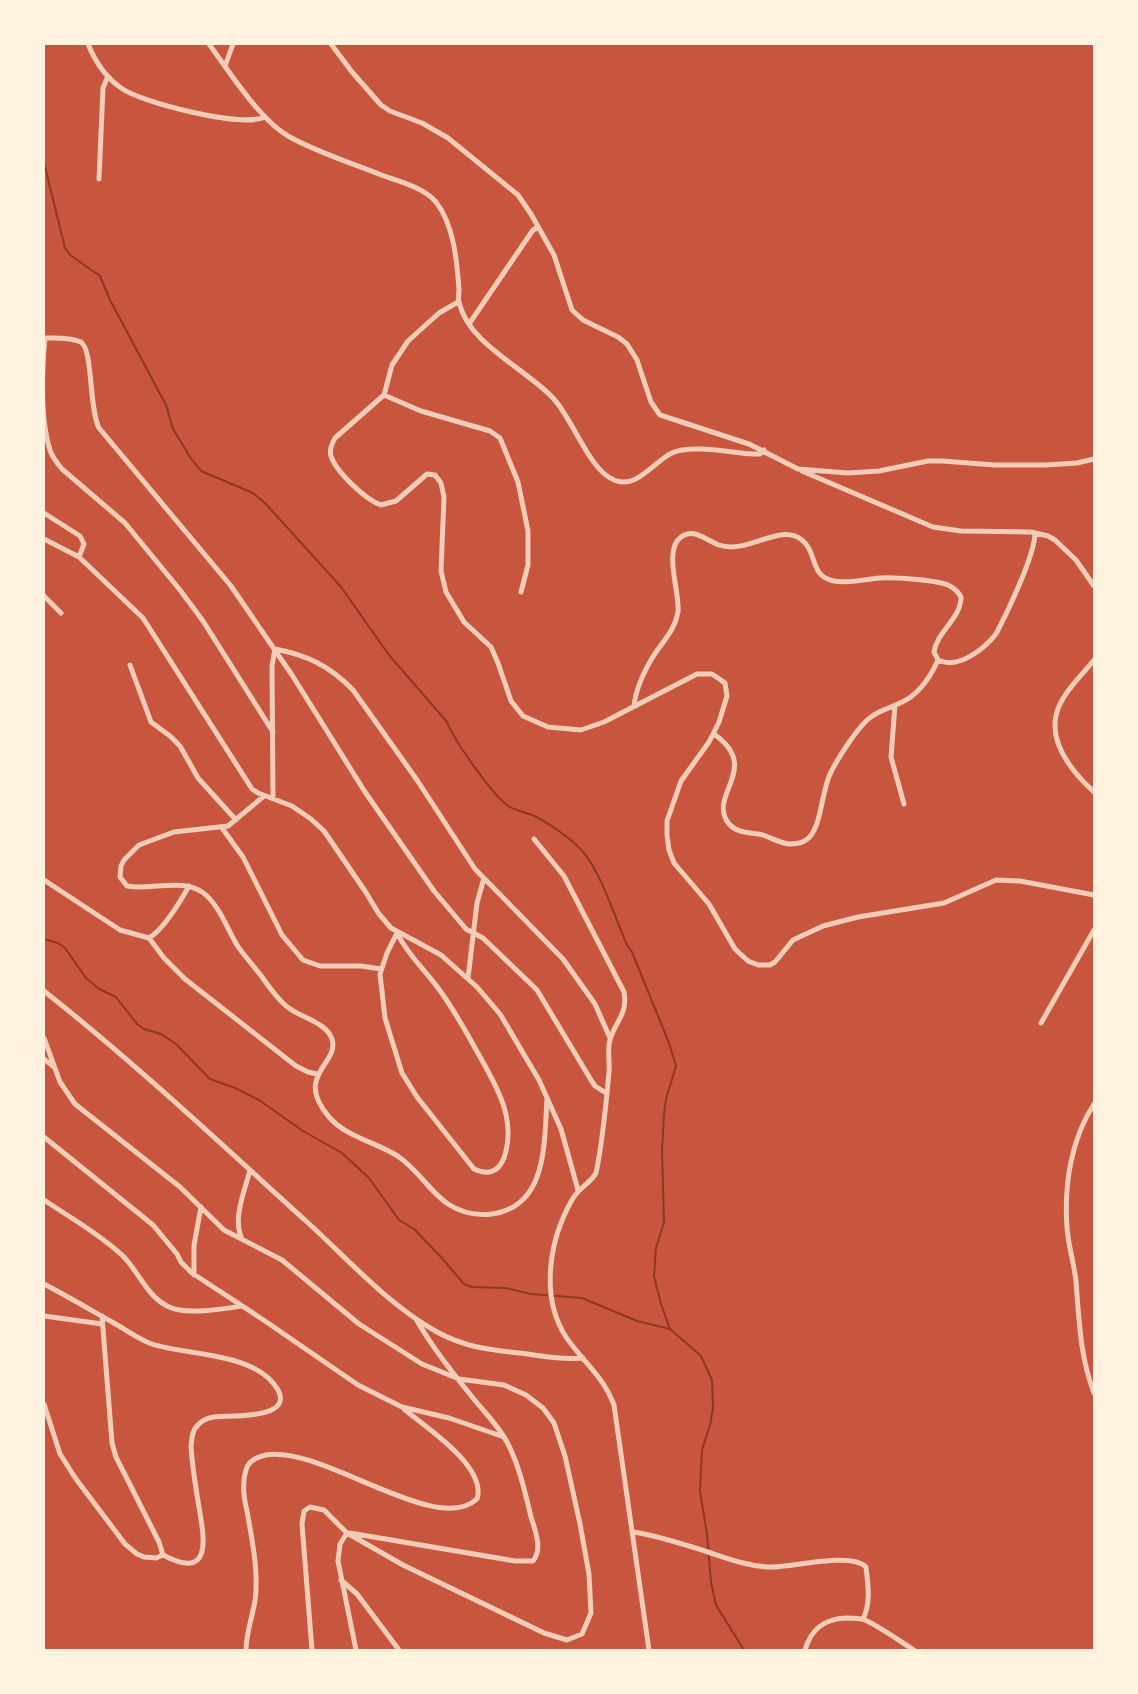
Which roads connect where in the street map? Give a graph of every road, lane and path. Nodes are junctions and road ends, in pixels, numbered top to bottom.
1 (88, 44) edge
2 (208, 44) edge
3 (233, 44) edge
4 (331, 44) edge
5 (225, 66) junction
6 (108, 76) junction
7 (265, 117) junction
8 (99, 179) dead end
9 (538, 227) junction
10 (458, 302) junction
11 (469, 324) junction
12 (44, 338) edge
13 (384, 394) junction
14 (764, 450) junction
15 (1095, 459) edge
16 (798, 469) junction
17 (44, 513) edge
18 (1035, 533) junction
19 (44, 539) edge
20 (79, 557) junction
21 (1095, 586) edge
22 (521, 592) dead end
23 (44, 596) edge
24 (61, 614) dead end
25 (274, 649) junction
26 (938, 660) junction
27 (1095, 660) edge
28 (130, 665) dead end
29 (895, 705) junction
30 (634, 706) junction
31 (273, 732) junction
32 (714, 734) junction
33 (1095, 792) edge
34 (264, 796) junction
35 (273, 798) junction
36 (904, 804) dead end
37 (236, 820) junction
38 (222, 828) junction
39 (534, 838) dead end
40 (484, 878) junction
41 (44, 880) edge
42 (189, 886) junction
43 (1095, 895) edge
44 (1095, 930) edge
45 (397, 933) junction
46 (474, 934) junction
47 (149, 938) junction
48 (381, 969) junction
49 (468, 978) junction
50 (44, 991) edge
51 (1041, 1023) dead end
52 (44, 1038) edge
53 (610, 1038) junction
54 (44, 1059) edge
55 (54, 1067) junction
56 (317, 1074) junction
57 (606, 1093) junction
58 (548, 1099) junction
59 (1095, 1104) edge
60 (44, 1137) edge
61 (250, 1170) junction
62 (578, 1190) junction
63 (44, 1200) edge
64 (201, 1207) junction
65 (241, 1238) junction
66 (194, 1275) junction
67 (44, 1284) edge
68 (242, 1306) junction
69 (44, 1316) edge
70 (102, 1316) junction
71 (415, 1317) junction
72 (102, 1324) junction
73 (583, 1358) junction
74 (459, 1379) junction
75 (1095, 1393) edge
76 (44, 1404) edge
77 (402, 1407) junction
78 (504, 1437) junction
79 (633, 1532) junction
80 (347, 1533) junction
81 (163, 1555) junction
82 (341, 1580) junction
83 (863, 1620) junction
84 (246, 1650) edge
85 (312, 1650) edge
86 (356, 1650) edge
87 (399, 1650) edge
88 (649, 1650) edge
89 (805, 1650) edge
90 (914, 1650) edge

1 - 6 street
2 - 5 street
3 - 5 street
4 - 9 street
5 - 7 street
6 - 7 street
6 - 8 street
7 - 10 street
9 - 11 street
9 - 14 street
10 - 11 street
10 - 13 street
11 - 14 street
12 - 25 street
12 - 31 street
13 - 22 street
13 - 30 street
14 - 16 street
15 - 16 street
16 - 18 street
17 - 20 street
18 - 21 street
18 - 26 street
19 - 20 street
20 - 34 street
23 - 24 street
25 - 31 street
25 - 40 street
25 - 46 street
26 - 29 street
26 - 30 street
27 - 33 street
28 - 37 street
29 - 32 street
29 - 36 street
30 - 32 street
31 - 35 street
32 - 43 street
34 - 35 street
34 - 37 street
35 - 45 street
37 - 38 street
38 - 42 street
38 - 48 street
39 - 53 street
40 - 46 street
40 - 53 street
41 - 47 street
42 - 47 street
42 - 56 street
44 - 51 street
45 - 48 street
45 - 48 street
45 - 49 street
46 - 49 street
46 - 57 street
47 - 56 street
49 - 58 street
50 - 61 street
52 - 55 street
53 - 57 street
54 - 55 street
55 - 64 street
56 - 58 street
57 - 62 street
58 - 62 street
59 - 75 street
60 - 66 street
61 - 65 street
61 - 71 street
62 - 73 street
63 - 68 street
64 - 65 street
64 - 66 street
65 - 74 street
66 - 68 street
67 - 70 street
68 - 77 street
69 - 72 street
70 - 72 street
70 - 81 street
71 - 73 street
71 - 74 street
72 - 81 street
73 - 79 street
74 - 78 street
74 - 80 street
76 - 81 street
77 - 78 street
77 - 84 street
78 - 80 street
79 - 83 street
79 - 88 street
80 - 82 street
80 - 85 street
82 - 86 street
82 - 87 street
83 - 89 street
83 - 90 street

